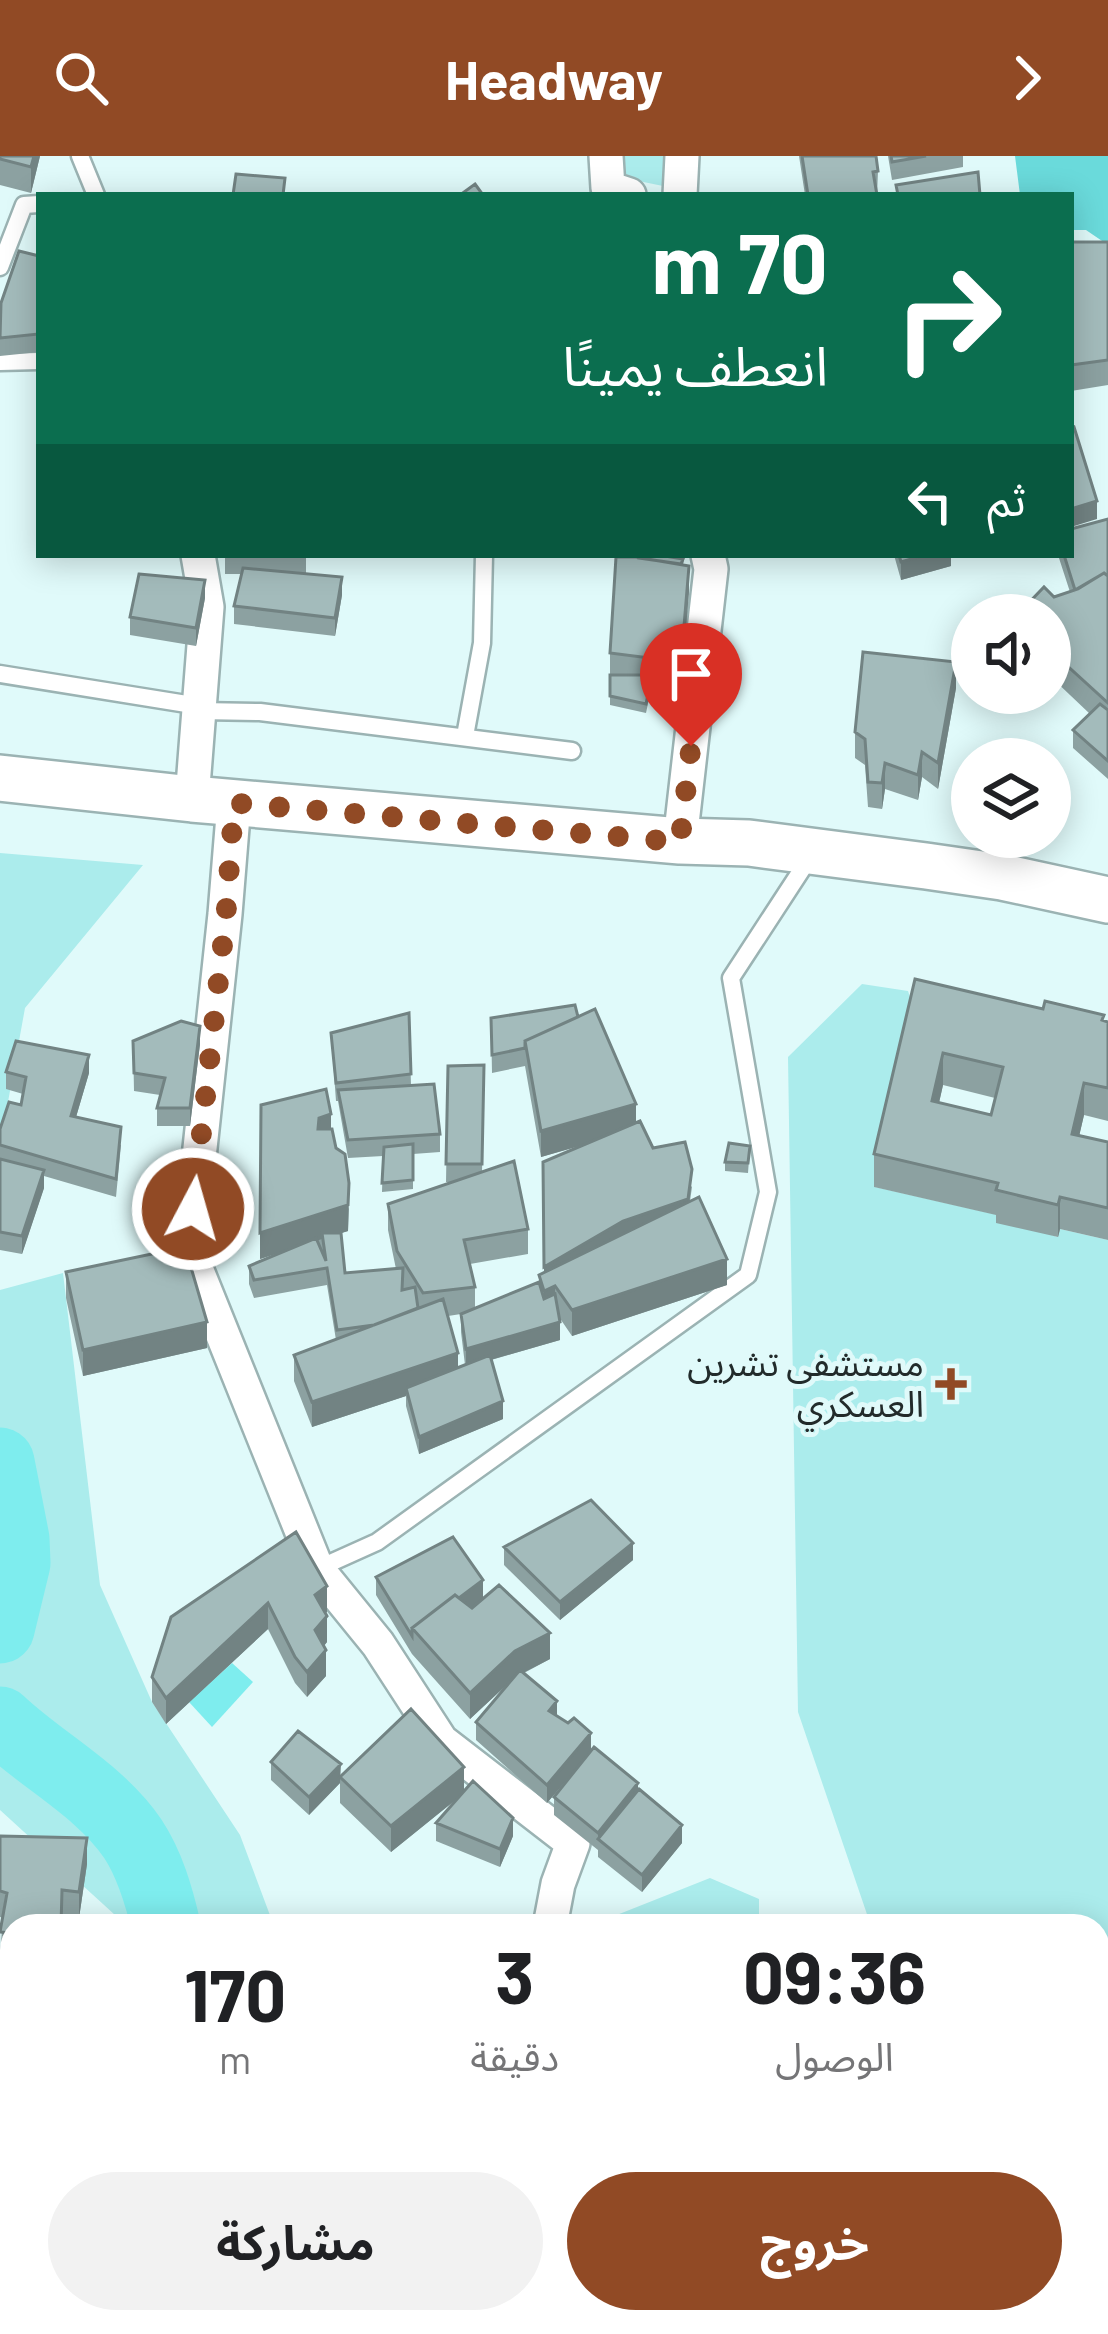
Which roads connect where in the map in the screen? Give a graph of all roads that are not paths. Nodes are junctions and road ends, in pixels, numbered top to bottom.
1 (80, 156) edge
2 (682, 156) edge
3 (95, 192) edge
4 (680, 192) edge
5 (36, 204) edge
6 (0, 267) edge
7 (36, 361) edge
8 (0, 362) edge
9 (199, 558) edge
10 (484, 558) edge
11 (709, 558) edge
12 (0, 674) edge
13 (200, 708) junction
14 (465, 736) junction
15 (572, 751) dead end
16 (0, 778) edge
17 (213, 801) junction
18 (680, 842) junction
19 (814, 851) junction
20 (1108, 900) edge
21 (317, 1569) junction
22 (552, 1914) edge

1 - 3 lane
2 - 4 street
5 - 6 lane
7 - 8 lane
9 - 13 street
10 - 14 lane
11 - 18 street
12 - 13 lane
13 - 14 lane
13 - 17 street
14 - 15 lane
16 - 17 main road
17 - 18 main road
17 - 21 street
18 - 19 main road
19 - 20 main road
19 - 21 lane
21 - 22 street

